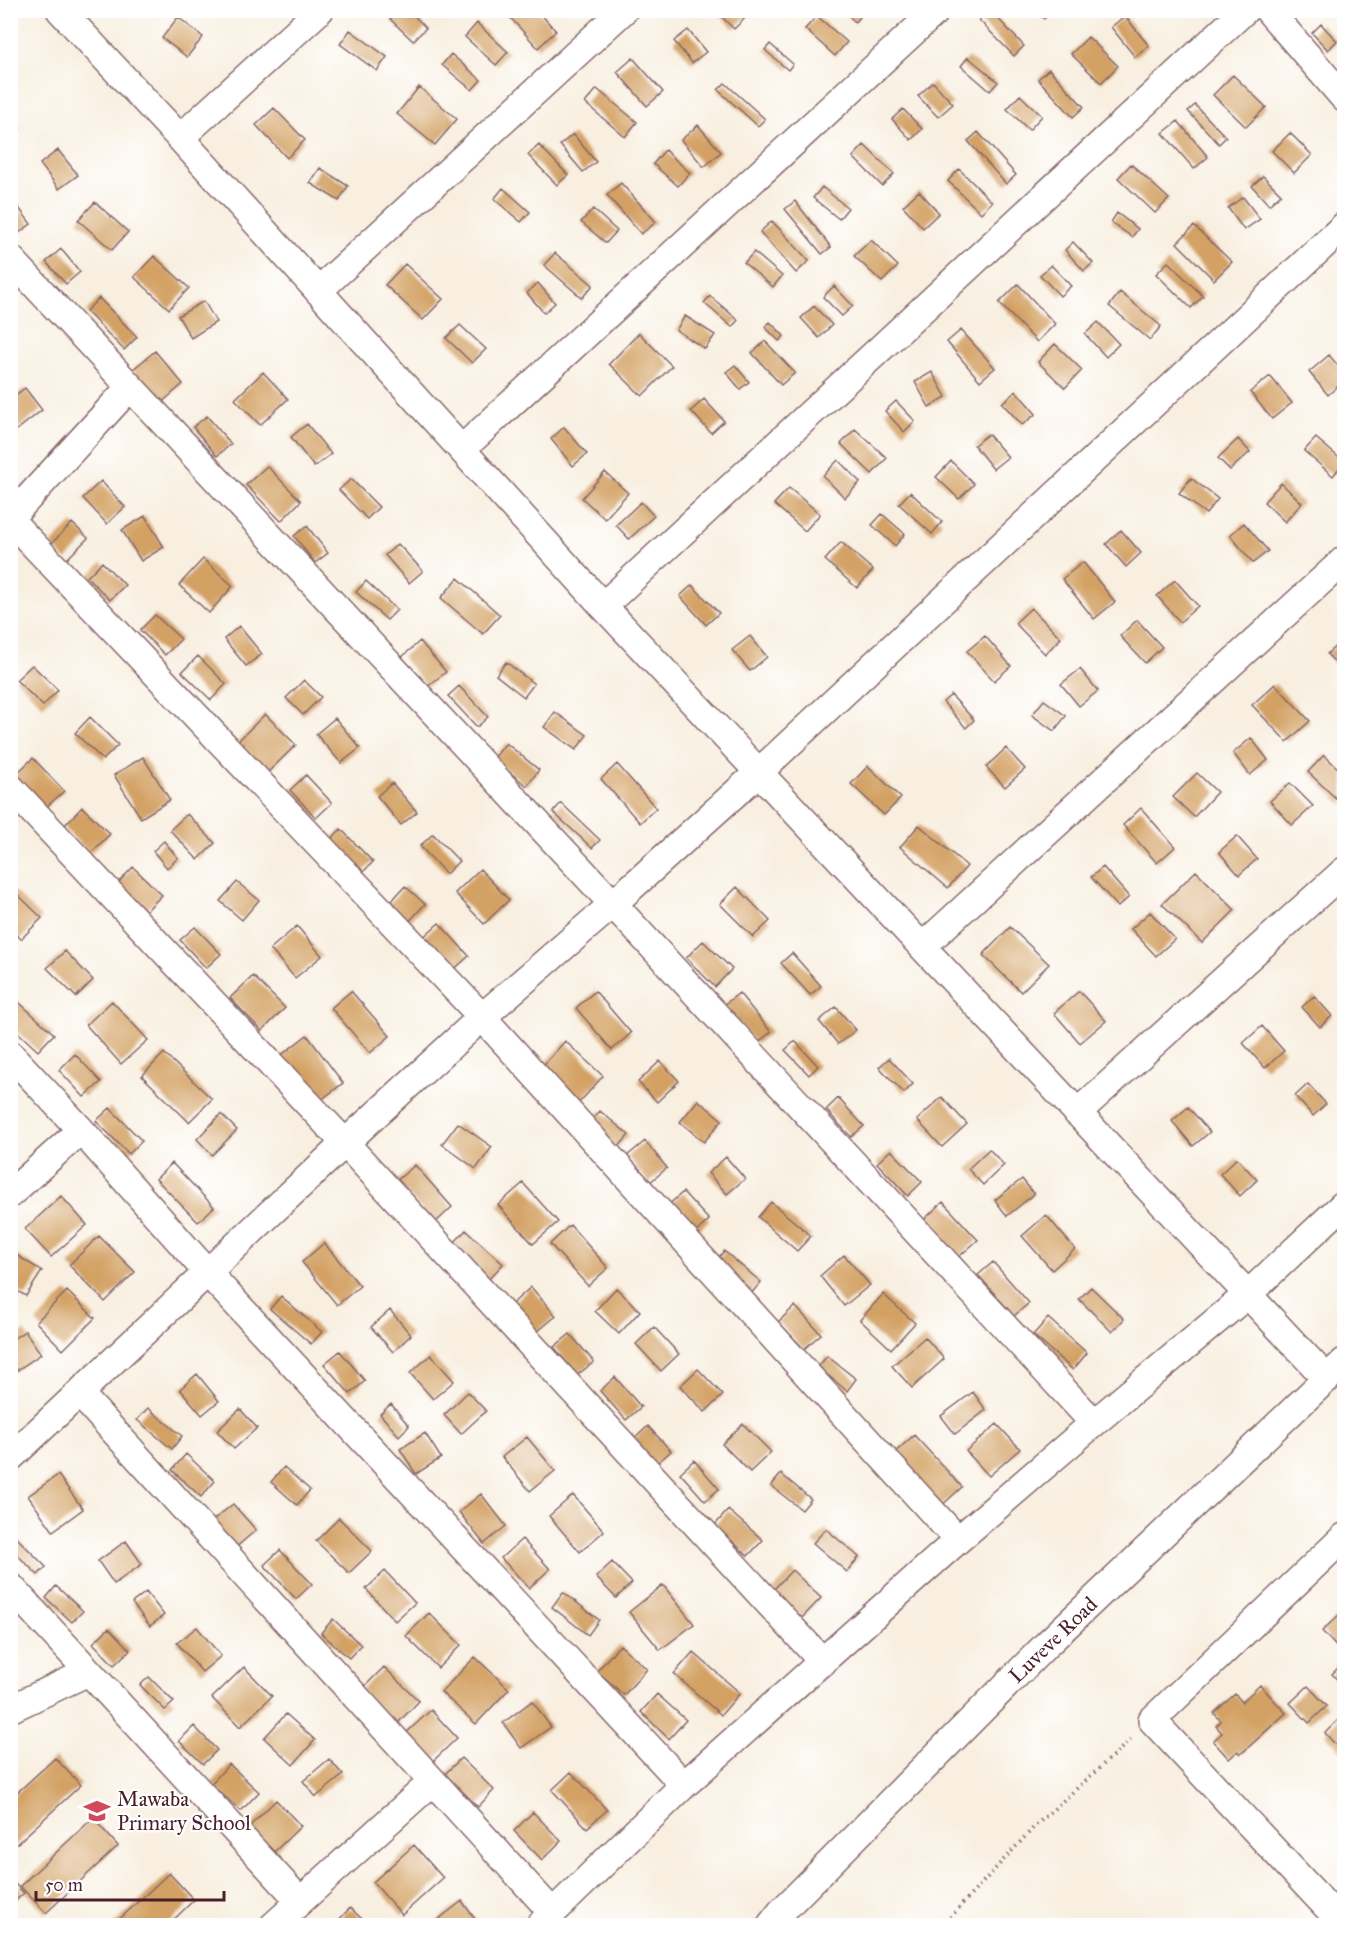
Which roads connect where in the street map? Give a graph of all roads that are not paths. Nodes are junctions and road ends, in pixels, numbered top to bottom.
1 (60, 10) edge
2 (320, 10) edge
3 (624, 10) edge
4 (937, 10) edge
5 (1245, 10) edge
6 (1268, 10) edge
7 (1344, 98) edge
8 (180, 138) junction
9 (1344, 226) edge
10 (10, 258) edge
11 (318, 291) junction
12 (130, 387) junction
13 (462, 449) junction
14 (10, 519) edge
15 (1344, 560) edge
16 (603, 606) junction
17 (759, 772) junction
18 (10, 786) edge
19 (1344, 871) edge
20 (613, 904) junction
21 (923, 946) junction
22 (482, 1017) junction
23 (10, 1054) edge
24 (1077, 1113) junction
25 (81, 1130) junction
26 (345, 1143) junction
27 (10, 1194) edge
28 (1344, 1204) edge
29 (207, 1272) junction
30 (1247, 1295) junction
31 (1336, 1370) edge
32 (80, 1394) junction
33 (1094, 1423) junction
34 (10, 1458) edge
35 (1344, 1537) edge
36 (958, 1540) junction
37 (10, 1586) edge
38 (823, 1662) junction
39 (88, 1672) junction
40 (10, 1709) edge
41 (432, 1782) junction
42 (684, 1785) junction
43 (300, 1901) junction
44 (546, 1919) edge
45 (1344, 1925) edge
46 (273, 1926) edge
47 (771, 1926) edge

1 - 8 street
2 - 8 street
3 - 11 street
4 - 13 street
5 - 16 street
6 - 7 street
8 - 11 street
9 - 17 street
10 - 12 street
11 - 13 street
12 - 14 street
12 - 20 street
13 - 16 street
14 - 22 street
15 - 21 street
16 - 17 street
17 - 20 street
17 - 21 street
18 - 26 street
19 - 24 street
20 - 22 street
20 - 33 street
21 - 24 street
22 - 26 street
22 - 36 street
23 - 25 street
24 - 30 street
25 - 27 street
25 - 29 street
26 - 29 street
26 - 38 street
28 - 30 street
29 - 32 street
29 - 42 street
30 - 31 street
30 - 33 street
31 - 47 street, Luveve Road
32 - 34 street
32 - 41 street
33 - 36 street
35 - 45 street
36 - 38 street
37 - 39 street
38 - 42 street
39 - 40 street
39 - 43 street
41 - 43 street
41 - 44 street
42 - 44 street
43 - 46 street

